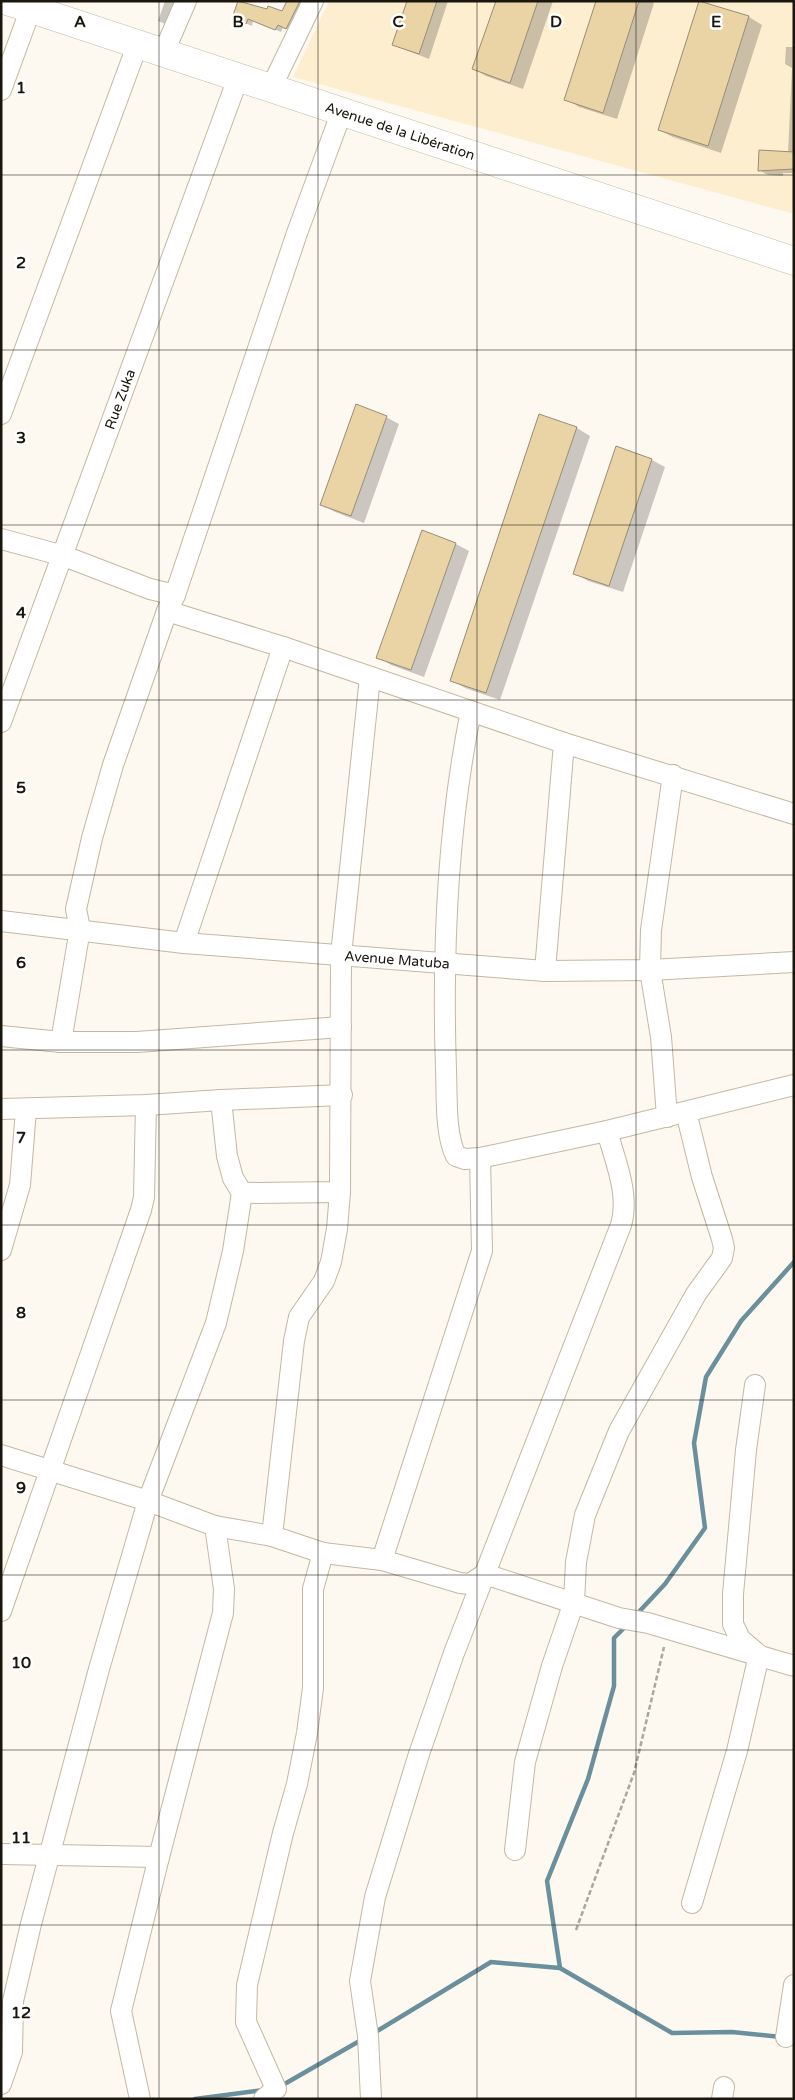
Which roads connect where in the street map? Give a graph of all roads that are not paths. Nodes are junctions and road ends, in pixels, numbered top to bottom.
1 (186, 1) edge
2 (314, 1) edge
3 (19, 5) edge
4 (60, 10) edge
5 (137, 46) junction
6 (163, 54) junction
7 (238, 78) junction
8 (271, 88) junction
9 (1, 90) edge
10 (342, 111) junction
11 (794, 261) edge
12 (1, 414) edge
13 (1, 539) edge
14 (64, 556) junction
15 (171, 603) junction
16 (283, 647) junction
17 (370, 677) junction
18 (471, 711) junction
19 (1, 722) edge
20 (564, 743) junction
21 (673, 775) junction
22 (794, 814) edge
23 (1, 921) edge
24 (80, 929) junction
25 (184, 943) junction
26 (341, 955) junction
27 (794, 962) edge
28 (444, 963) junction
29 (650, 970) junction
30 (545, 971) junction
31 (341, 1027) junction
32 (1, 1036) edge
33 (61, 1042) junction
34 (794, 1085) edge
35 (342, 1095) junction
36 (221, 1100) junction
37 (146, 1105) junction
38 (1, 1109) edge
39 (26, 1110) junction
40 (686, 1112) junction
41 (667, 1117) junction
42 (607, 1131) junction
43 (480, 1158) junction
44 (340, 1192) junction
45 (242, 1193) junction
46 (1, 1250) edge
47 (755, 1385) dead end
48 (1, 1455) edge
49 (49, 1470) junction
50 (148, 1501) junction
51 (215, 1526) junction
52 (272, 1536) junction
53 (323, 1553) junction
54 (382, 1560) junction
55 (486, 1574) junction
56 (574, 1602) junction
57 (1, 1611) edge
58 (759, 1655) junction
59 (794, 1666) edge
60 (515, 1850) dead end
61 (1, 1854) edge
62 (49, 1854) junction
63 (159, 1857) junction
64 (692, 1903) dead end
65 (794, 1984) edge
66 (786, 2037) dead end
67 (1, 2084) edge
68 (140, 2099) edge
69 (264, 2099) edge
70 (370, 2099) edge

1 - 6 street
2 - 8 street
3 - 4 highway, Avenue de la Libération
3 - 9 street
4 - 5 highway, Avenue de la Libération
5 - 6 highway, Avenue de la Libération
5 - 12 street
6 - 7 highway, Avenue de la Libération
7 - 8 highway, Avenue de la Libération
7 - 14 street, Rue Zuka
8 - 10 highway, Avenue de la Libération
10 - 11 highway, Avenue de la Libération
10 - 15 street
13 - 14 street
14 - 15 street
14 - 19 street, Rue Zuka
15 - 16 street
15 - 24 street
16 - 17 street
16 - 25 street
17 - 18 street
17 - 26 street
18 - 20 street
18 - 28 street
20 - 21 street
20 - 30 street
21 - 22 street
21 - 29 street
23 - 24 street, Avenue Matuba
24 - 25 street, Avenue Matuba
24 - 33 street
25 - 26 street, Avenue Matuba
26 - 28 street, Avenue Matuba
26 - 31 street
27 - 29 street, Avenue Matuba
28 - 30 street, Avenue Matuba
28 - 43 street
29 - 30 street, Avenue Matuba
29 - 41 street
31 - 33 street
31 - 35 street
32 - 33 street
34 - 40 street
35 - 36 street
35 - 44 street
36 - 37 street
36 - 45 street
37 - 39 street
37 - 49 street
38 - 39 street
39 - 46 street
40 - 41 street
40 - 56 street
41 - 42 street
42 - 43 street
42 - 55 street
43 - 54 street
44 - 45 street
44 - 52 street
45 - 50 street
47 - 58 street
48 - 49 street
49 - 50 street
49 - 57 street
50 - 51 street
50 - 62 street
51 - 52 street
51 - 63 street
52 - 53 street
53 - 54 street
53 - 69 street
54 - 55 street
55 - 56 street
55 - 70 street
56 - 58 street
56 - 60 street
58 - 59 street
58 - 64 street
61 - 62 street
62 - 63 street
62 - 67 street
63 - 68 street
65 - 66 street

